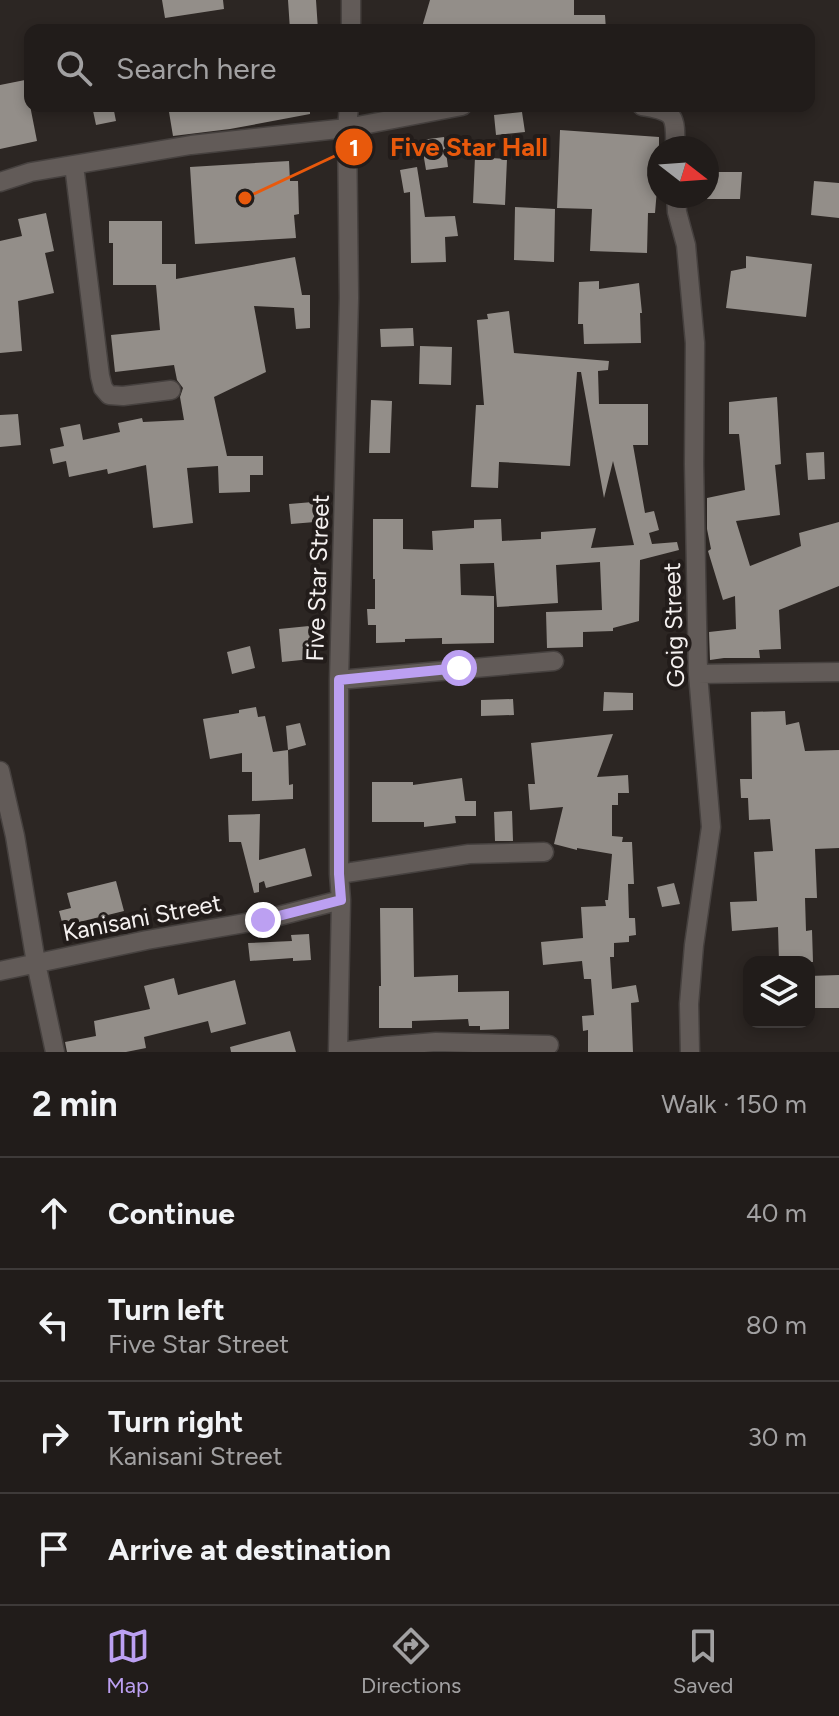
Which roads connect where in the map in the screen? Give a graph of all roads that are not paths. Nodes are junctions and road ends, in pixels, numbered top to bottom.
1 (351, 0) edge
2 (351, 24) edge
3 (348, 112) edge
4 (431, 112) edge
5 (666, 112) edge
6 (347, 128) junction
7 (675, 136) edge
8 (74, 165) junction
9 (0, 182) edge
10 (677, 208) edge
11 (171, 390) dead end
12 (554, 661) dead end
13 (839, 672) edge
14 (698, 674) junction
15 (339, 680) junction
16 (0, 771) edge
17 (544, 852) dead end
18 (339, 874) junction
19 (341, 900) junction
20 (36, 963) junction
21 (0, 971) edge
22 (549, 1045) dead end
23 (55, 1052) edge
24 (339, 1052) edge
25 (690, 1052) edge

1 - 2 street
3 - 6 street, Five Star Street
4 - 6 street
5 - 7 street
6 - 8 street
6 - 15 street, Five Star Street
8 - 9 street
8 - 11 street
10 - 14 street, Goig Street
12 - 15 street
13 - 14 street
14 - 25 street, Goig Street
15 - 18 street, Five Star Street
16 - 20 street
17 - 18 street
18 - 19 street, Five Star Street
19 - 20 street, Kanisani Street
19 - 24 street, Five Star Street
20 - 21 street, Kanisani Street
20 - 23 street
22 - 24 street

